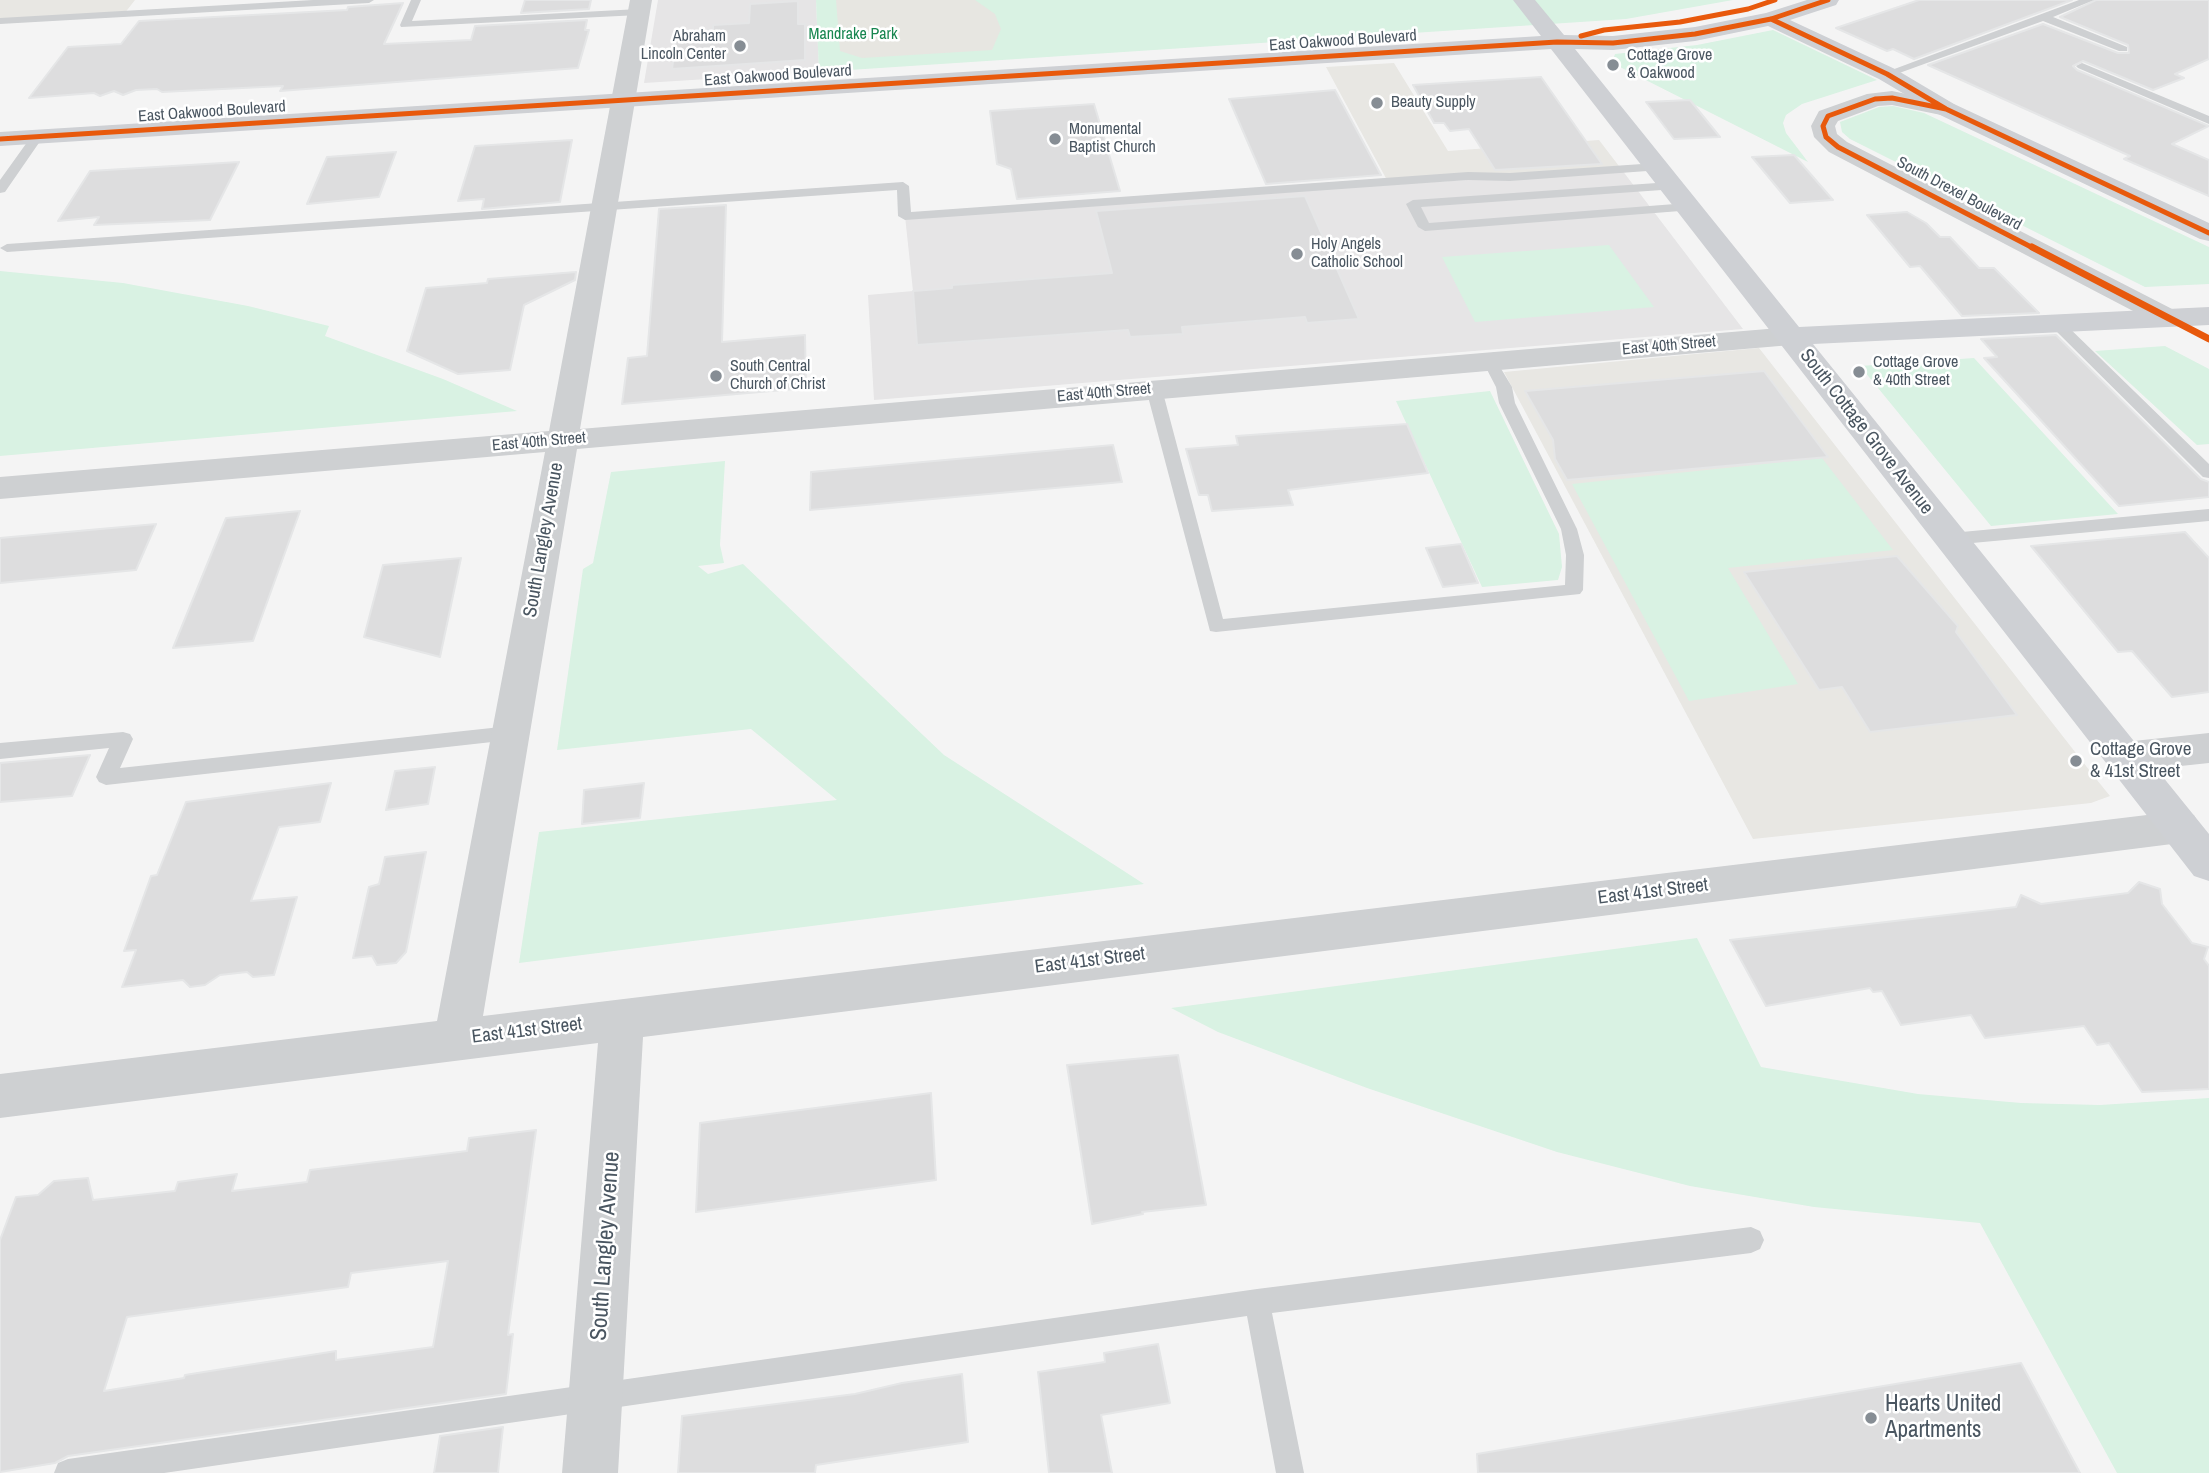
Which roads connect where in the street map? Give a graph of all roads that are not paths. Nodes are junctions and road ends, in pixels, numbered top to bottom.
1 (369, 0) edge
2 (416, 0) edge
3 (1524, 0) edge
4 (1828, 0) edge
5 (2089, 0) edge
6 (217, 4) edge
7 (640, 6) edge
8 (1773, 10) edge
9 (2043, 17) junction
10 (0, 21) edge
11 (1557, 42) junction
12 (1887, 74) junction
13 (621, 100) junction
14 (1946, 109) junction
15 (2209, 120) edge
16 (37, 136) junction
17 (0, 139) edge
18 (1664, 176) junction
19 (0, 189) edge
20 (603, 207) junction
21 (1688, 207) junction
22 (2209, 233) edge
23 (7, 248) dead end
24 (2209, 316) edge
25 (2166, 317) junction
26 (2055, 322) junction
27 (1791, 336) junction
28 (2209, 339) edge
29 (1489, 360) junction
30 (1154, 389) junction
31 (561, 440) junction
32 (2209, 473) edge
33 (0, 488) edge
34 (2209, 515) edge
35 (1951, 539) junction
36 (510, 733) junction
37 (2209, 748) edge
38 (0, 751) edge
39 (2124, 757) junction
40 (2180, 827) junction
41 (2209, 864) edge
42 (622, 1019) junction
43 (456, 1040) junction
44 (0, 1096) edge
45 (1751, 1240) dead end
46 (1257, 1302) junction
47 (596, 1397) junction
48 (68, 1473) edge
49 (590, 1473) edge
50 (1290, 1473) edge

1 - 6 lane
2 - 7 lane
3 - 11 street, South Cottage Grove Avenue
4 - 8 street, East Oakwood Boulevard
5 - 9 lane
6 - 10 lane
7 - 13 street, South Langley Avenue
8 - 11 street, East Oakwood Boulevard
8 - 12 street, South Drexel Boulevard
9 - 12 lane
9 - 15 lane
11 - 13 street, East Oakwood Boulevard
11 - 18 street, South Cottage Grove Avenue
12 - 14 street, South Drexel Boulevard
13 - 16 street, East Oakwood Boulevard
13 - 20 street, South Langley Avenue
14 - 22 street, South Drexel Boulevard
14 - 25 street, South Drexel Boulevard
16 - 17 street, East Oakwood Boulevard
16 - 19 lane
18 - 20 lane
18 - 21 street, South Cottage Grove Avenue
18 - 21 lane
20 - 23 lane
20 - 31 street, South Langley Avenue
21 - 27 street, South Cottage Grove Avenue
24 - 25 street, East 40th Street
25 - 26 street, East 40th Street
25 - 28 street, South Drexel Boulevard
26 - 27 street, East 40th Street
26 - 32 lane
27 - 29 street, East 40th Street
27 - 35 street, South Cottage Grove Avenue
29 - 30 street, East 40th Street
29 - 30 lane
30 - 31 street, East 40th Street
31 - 33 street, East 40th Street
31 - 36 street, South Langley Avenue
34 - 35 lane
35 - 39 street, South Cottage Grove Avenue
36 - 38 lane
36 - 43 street, South Langley Avenue
37 - 39 street
39 - 40 street, South Cottage Grove Avenue
40 - 41 street, South Cottage Grove Avenue
40 - 42 street, East 41st Street
42 - 43 street, East 41st Street
42 - 47 street, South Langley Avenue
43 - 44 street, East 41st Street
45 - 46 lane
46 - 47 lane
46 - 50 lane
47 - 48 lane
47 - 49 street, South Langley Avenue

